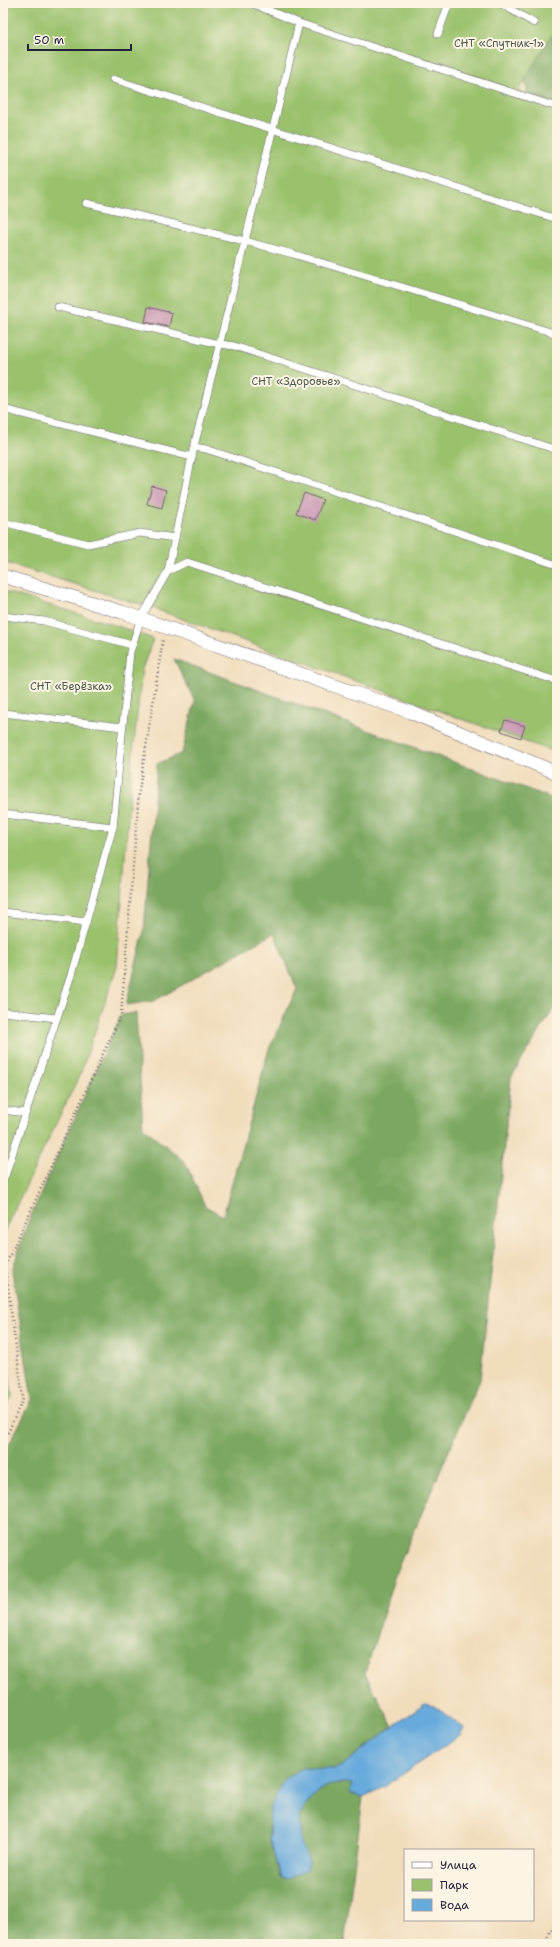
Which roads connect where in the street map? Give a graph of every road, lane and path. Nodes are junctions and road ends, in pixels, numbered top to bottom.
1 (251, 3) edge
2 (448, 3) edge
3 (500, 3) edge
4 (299, 23) junction
5 (534, 23) dead end
6 (438, 34) dead end
7 (112, 79) dead end
8 (557, 107) edge
9 (272, 130) junction
10 (86, 203) dead end
11 (557, 219) edge
12 (245, 240) junction
13 (58, 307) dead end
14 (557, 334) edge
15 (220, 344) junction
16 (3, 409) edge
17 (194, 448) junction
18 (557, 450) edge
19 (192, 457) junction
20 (3, 522) edge
21 (175, 538) junction
22 (557, 565) edge
23 (168, 571) junction
24 (3, 576) edge
25 (3, 616) edge
26 (141, 618) junction
27 (164, 626) junction
28 (132, 645) junction
29 (557, 681) edge
30 (3, 713) edge
31 (122, 727) junction
32 (557, 773) edge
33 (3, 814) edge
34 (113, 827) junction
35 (3, 912) edge
36 (86, 922) junction
37 (3, 1012) edge
38 (56, 1018) junction
39 (3, 1110) edge
40 (25, 1113) junction
41 (3, 1182) edge
42 (3, 1444) edge
43 (557, 1918) edge
44 (544, 1944) edge

1 - 4 lane
2 - 6 lane
3 - 5 lane
4 - 8 lane
4 - 9 lane
7 - 9 lane
9 - 11 lane
9 - 12 lane
10 - 12 lane
12 - 14 lane
12 - 15 lane
13 - 15 lane
15 - 17 lane
15 - 18 lane
16 - 19 lane
17 - 19 lane
17 - 22 lane
19 - 21 lane
20 - 21 lane
21 - 23 lane
23 - 26 lane
23 - 29 lane
24 - 26 street
25 - 28 lane
26 - 27 street
26 - 28 lane
27 - 32 street
27 - 42 path
28 - 31 lane
30 - 31 lane
31 - 34 lane
33 - 34 lane
34 - 36 lane
35 - 36 lane
36 - 38 lane
37 - 38 lane
38 - 40 lane
39 - 40 lane
40 - 41 lane
43 - 44 path

